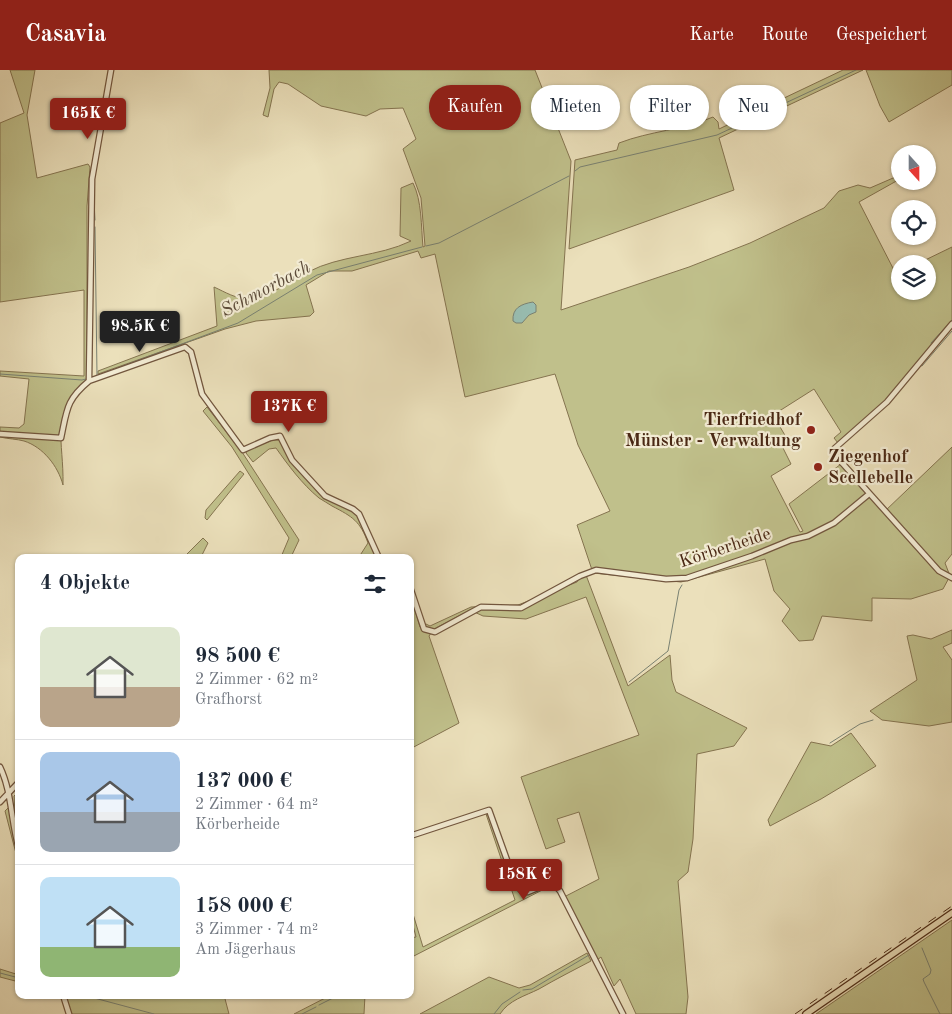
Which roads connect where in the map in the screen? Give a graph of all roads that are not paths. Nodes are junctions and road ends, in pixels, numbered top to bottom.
1 (111, 70) edge
2 (952, 324) edge
3 (89, 382) junction
4 (0, 434) edge
5 (869, 494) junction
6 (377, 554) edge
7 (952, 578) edge
8 (414, 600) edge
9 (0, 767) edge
10 (15, 786) edge
11 (8, 794) junction
12 (0, 802) edge
13 (15, 834) edge
14 (414, 835) edge
15 (952, 913) edge
16 (64, 999) edge
17 (69, 1014) edge
18 (623, 1014) edge
19 (806, 1014) edge

1 - 3 street
2 - 5 street
3 - 4 street
3 - 6 street
5 - 7 street
5 - 8 street, Körberheide
9 - 11 street
10 - 11 street
11 - 12 street
11 - 13 street
14 - 18 street
15 - 19 main road
16 - 17 street

